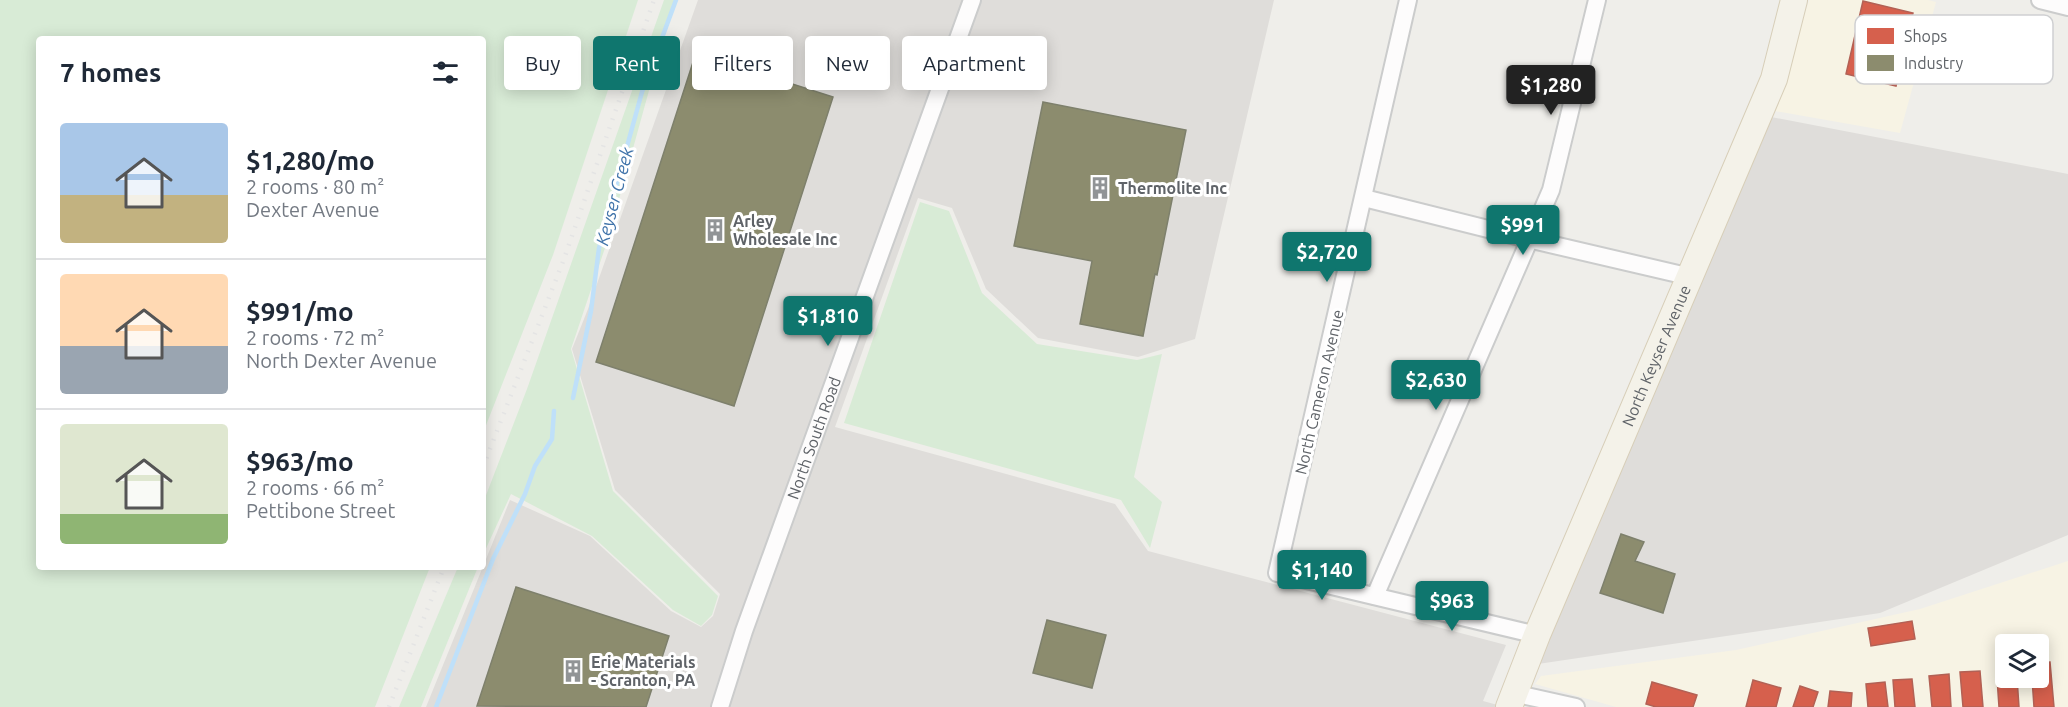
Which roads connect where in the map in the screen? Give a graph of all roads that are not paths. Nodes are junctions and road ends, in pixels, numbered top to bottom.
1 (972, 0) edge
2 (1408, 0) edge
3 (1597, 0) edge
4 (1794, 0) edge
5 (2040, 0) edge
6 (2068, 7) edge
7 (1364, 198) junction
8 (1528, 239) junction
9 (1691, 277) junction
10 (1375, 596) junction
11 (1537, 635) junction
12 (1511, 700) edge
13 (720, 707) edge
14 (1576, 707) edge

1 - 13 street, North South Road
2 - 7 street, North Cameron Avenue
3 - 8 street
4 - 9 main road, North Keyser Avenue
5 - 6 street
7 - 8 street
7 - 10 street, North Cameron Avenue
8 - 9 street
8 - 10 street
9 - 11 main road, North Keyser Avenue
10 - 11 street
11 - 12 main road, North Keyser Avenue
12 - 14 street

